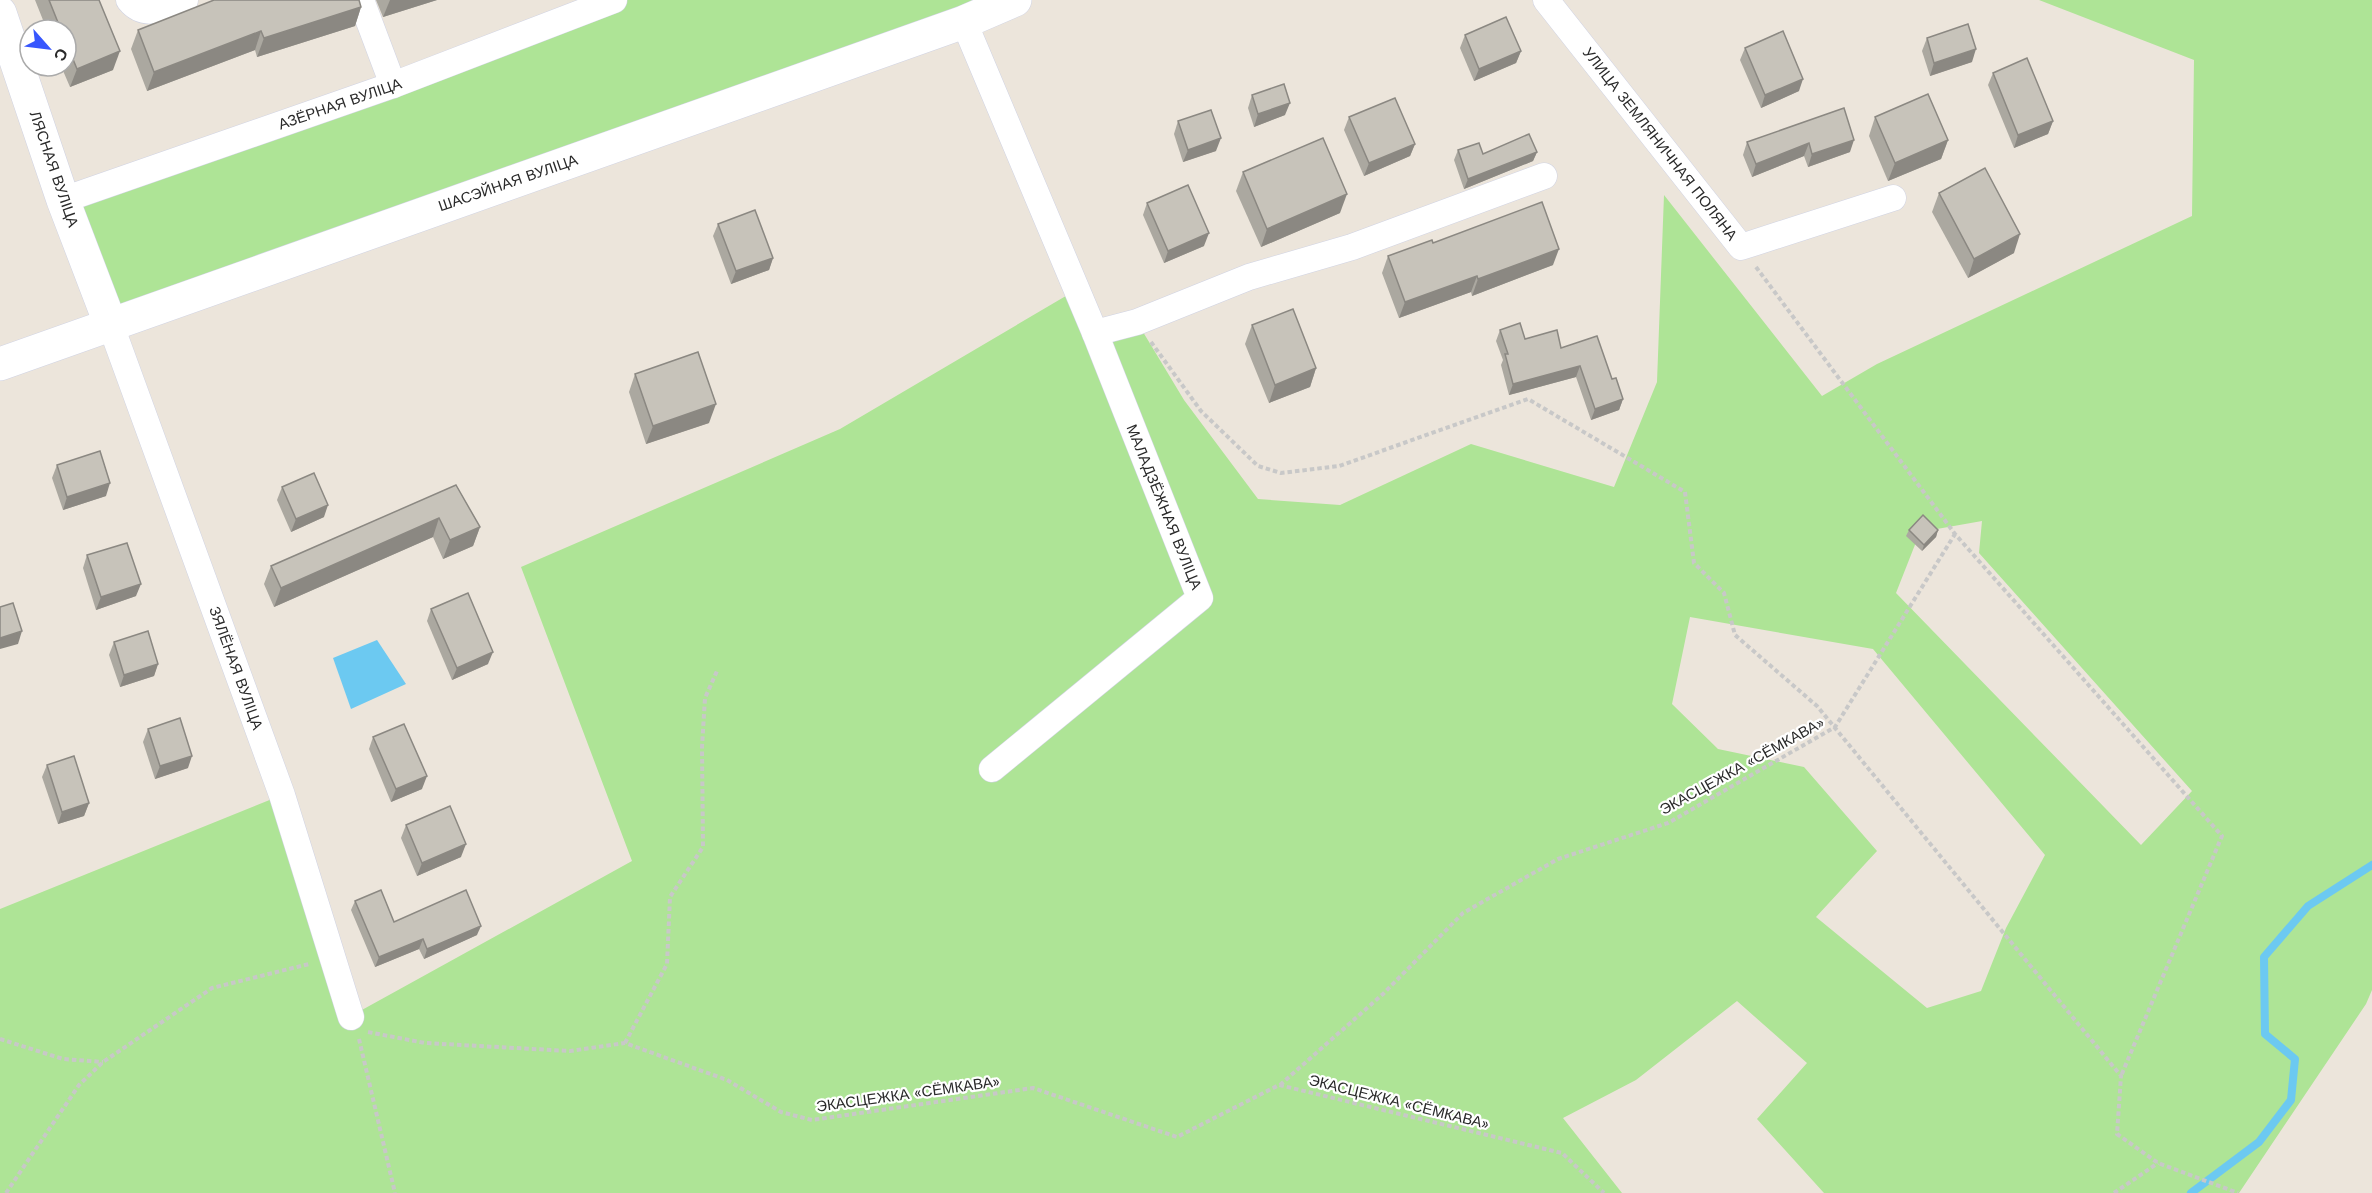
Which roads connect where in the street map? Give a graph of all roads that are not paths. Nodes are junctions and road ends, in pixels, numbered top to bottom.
1 (129, 0) edge
2 (185, 0) edge
3 (361, 0) edge
4 (614, 0) edge
5 (1016, 0) edge
6 (1546, 0) edge
7 (0, 13) edge
8 (964, 22) junction
9 (393, 86) junction
10 (1544, 176) dead end
11 (1893, 198) dead end
12 (63, 200) junction
13 (110, 323) junction
14 (1095, 333) junction
15 (0, 364) edge
16 (992, 769) dead end
17 (354, 1024) road end

1 - 2 street
3 - 9 street
4 - 9 street, АЗЁРНАЯ ВУЛІЦА
5 - 8 main road, ШАСЭЙНАЯ ВУЛІЦА
6 - 11 street, УЛИЦА ЗЕМЛЯНИЧНАЯ ПОЛЯНА
7 - 12 main road, ЛЯСНАЯ ВУЛІЦА
8 - 13 main road, ШАСЭЙНАЯ ВУЛІЦА
8 - 14 street, МАЛАДЗЁЖНАЯ ВУЛІЦА
9 - 12 street, АЗЁРНАЯ ВУЛІЦА
10 - 14 street
12 - 13 main road, ЛЯСНАЯ ВУЛІЦА
13 - 15 main road, ШАСЭЙНАЯ ВУЛІЦА
13 - 17 street, ЗЯЛЁНАЯ ВУЛІЦА
14 - 16 street, МАЛАДЗЁЖНАЯ ВУЛІЦА

